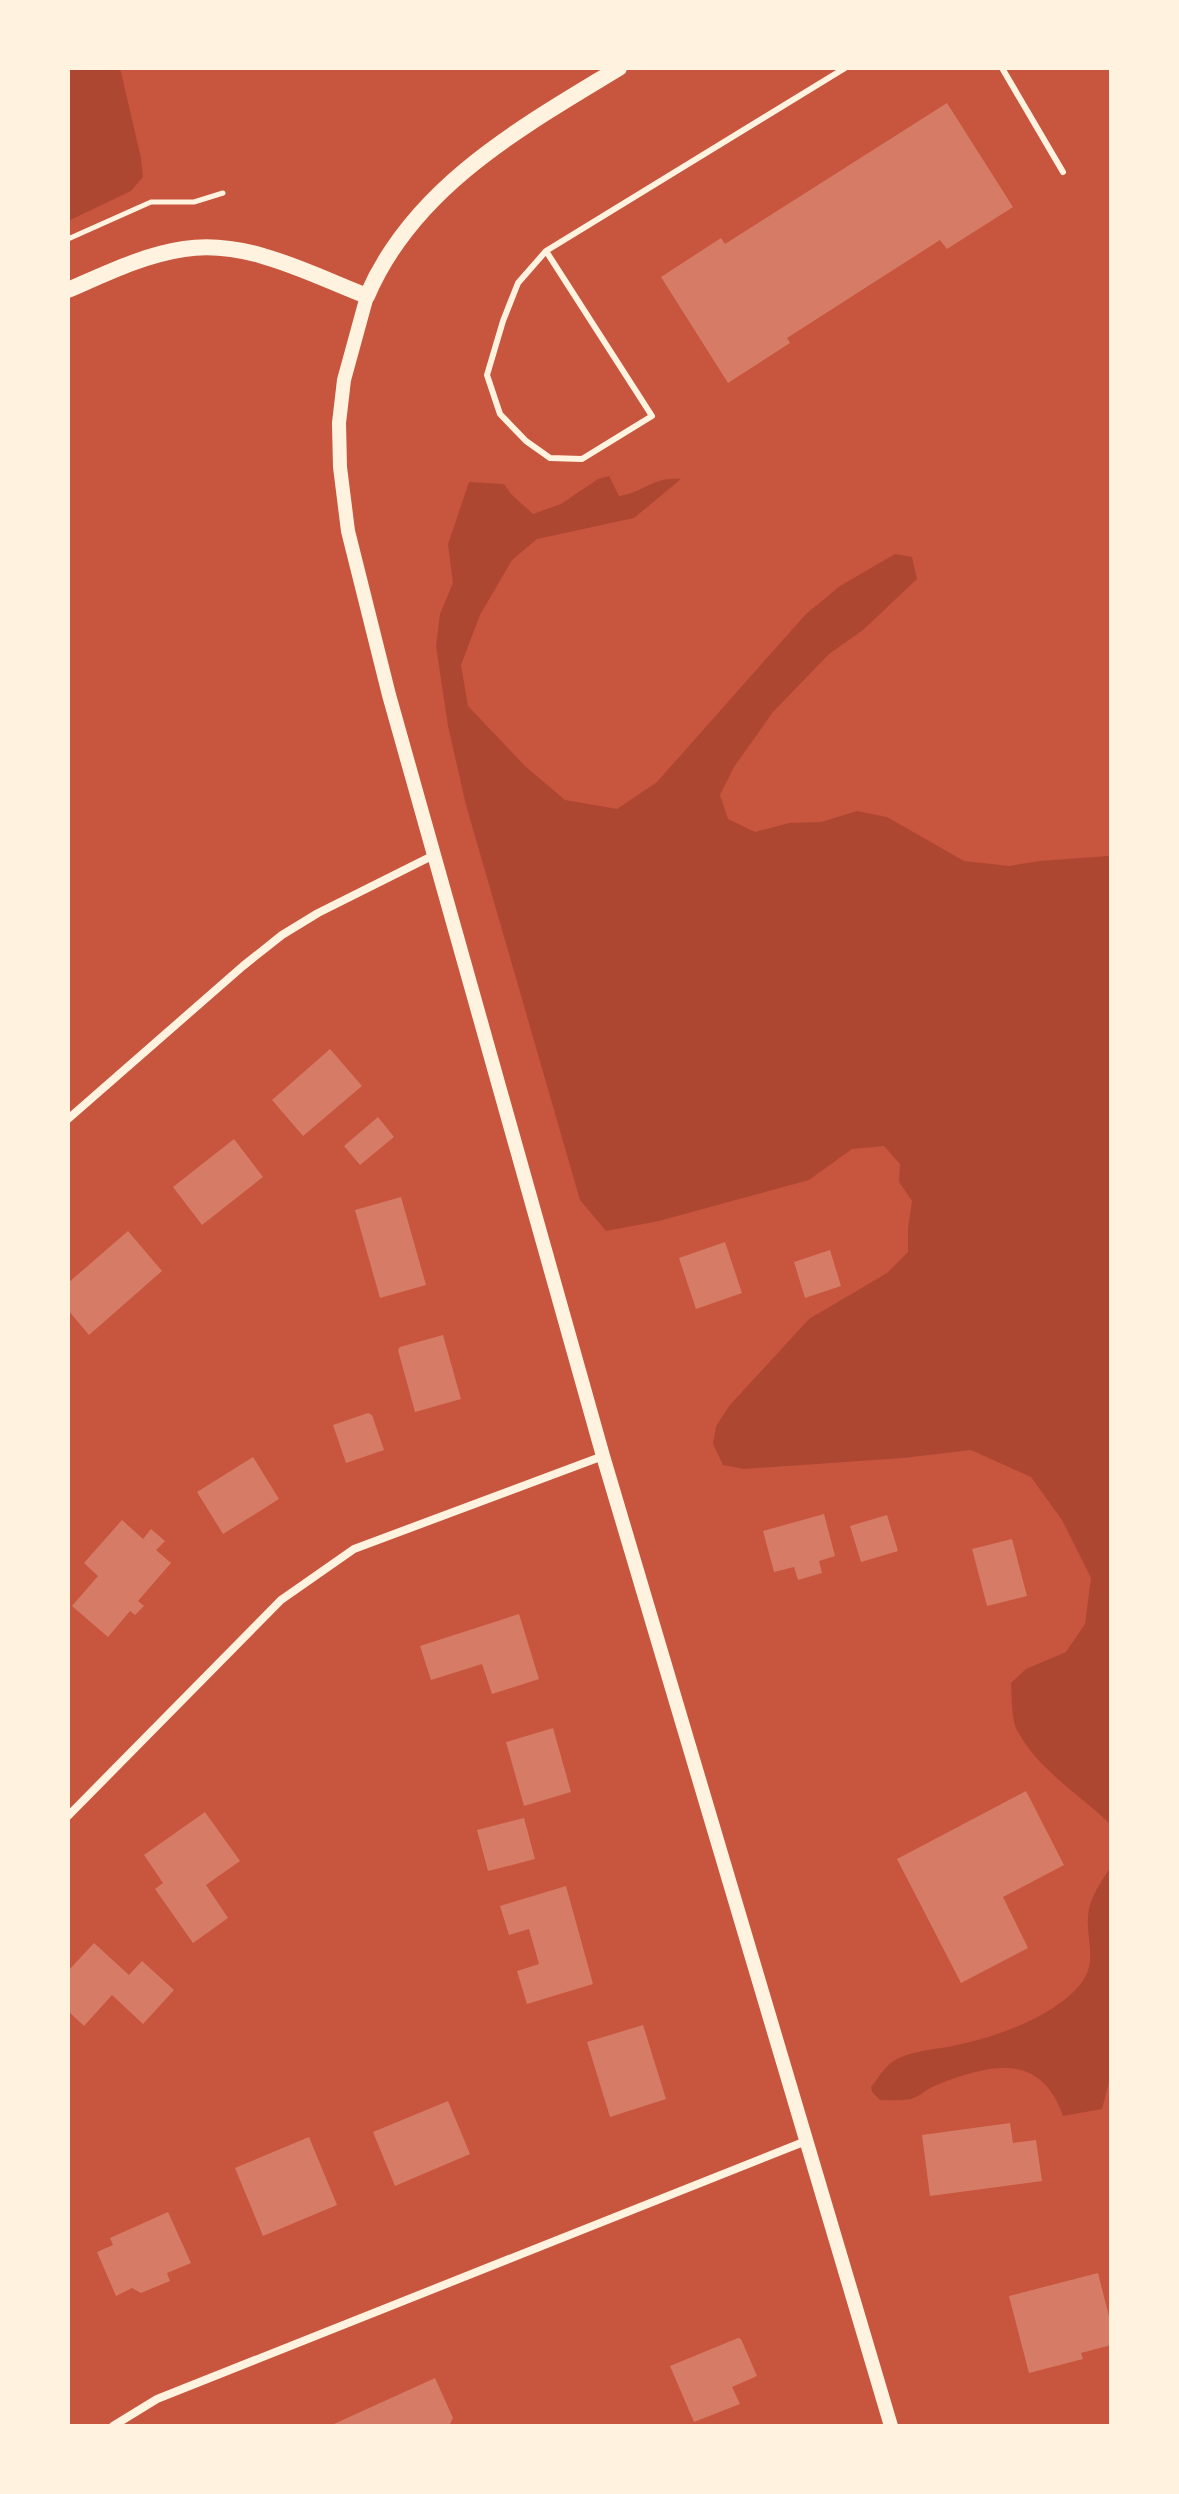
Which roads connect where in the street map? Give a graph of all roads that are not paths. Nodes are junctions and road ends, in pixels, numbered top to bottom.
1 (619, 68) edge
2 (845, 68) edge
3 (1002, 68) edge
4 (1063, 172) dead end
5 (546, 251) junction
6 (68, 290) edge
7 (367, 296) junction
8 (434, 855) junction
9 (68, 1119) edge
10 (603, 1456) junction
11 (68, 1816) edge
12 (806, 2141) junction
13 (113, 2426) edge
14 (891, 2426) edge

1 - 7 main road
2 - 5 lane
3 - 4 lane
5 - 5 lane
6 - 7 main road
7 - 8 street
8 - 9 street
8 - 10 street
10 - 11 street
10 - 12 street
12 - 13 street
12 - 14 street

